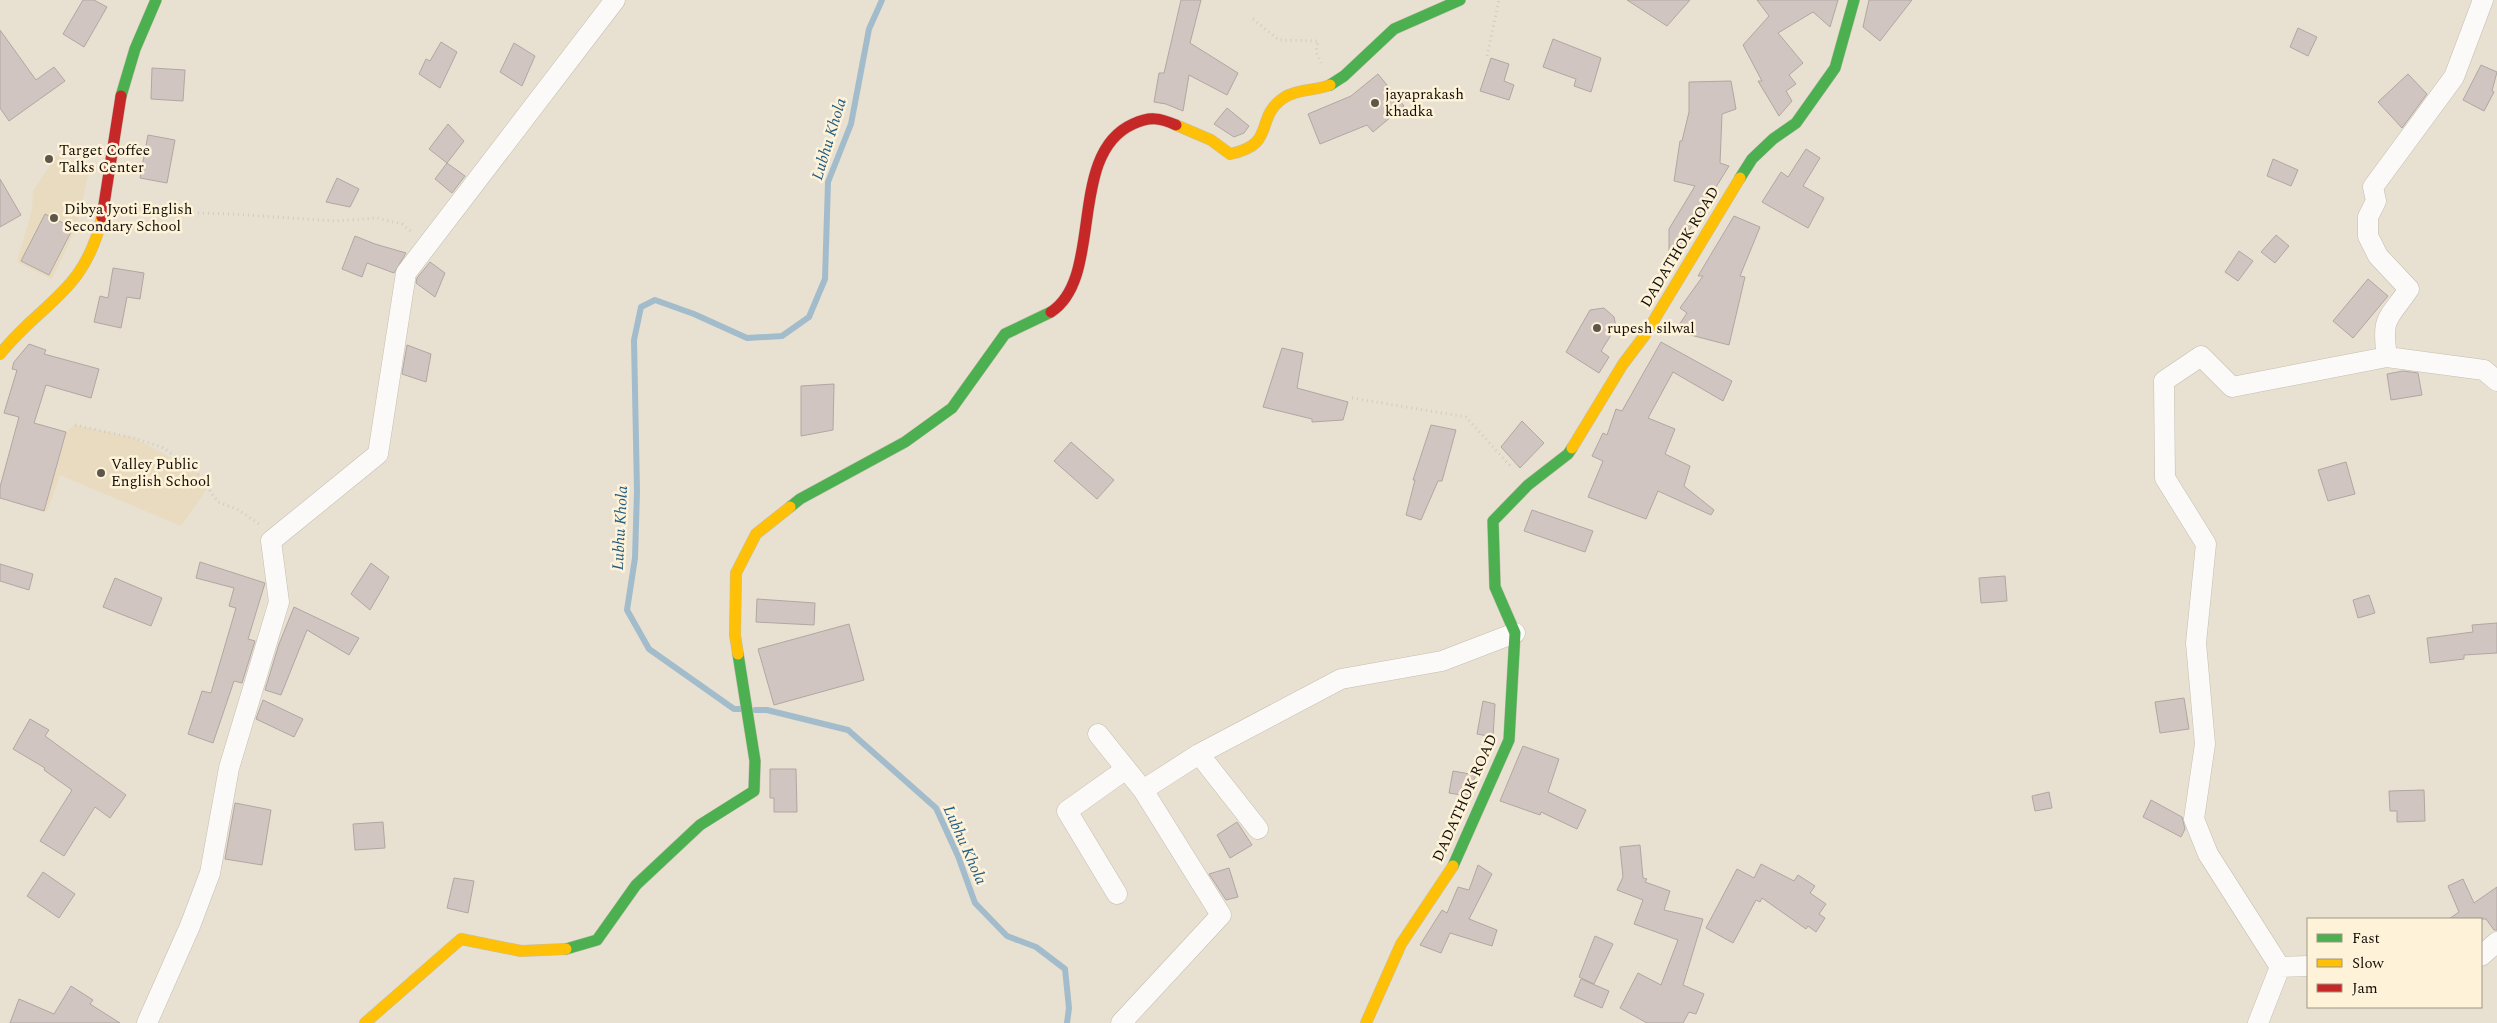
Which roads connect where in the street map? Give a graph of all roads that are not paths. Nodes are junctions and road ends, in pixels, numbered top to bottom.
1 (156, 0) edge
2 (615, 0) edge
3 (1460, 0) edge
4 (1854, 0) edge
5 (2483, 0) edge
6 (0, 354) edge
7 (2387, 357) junction
8 (2497, 381) edge
9 (1515, 633) junction
10 (1098, 734) dead end
11 (1199, 754) junction
12 (1126, 769) junction
13 (1143, 790) junction
14 (1258, 829) dead end
15 (1117, 894) dead end
16 (2497, 942) edge
17 (2482, 955) edge
18 (2307, 966) edge
19 (2280, 967) junction
20 (147, 1023) edge
21 (366, 1023) edge
22 (1121, 1023) edge
23 (1366, 1023) edge
24 (2258, 1023) edge

1 - 6 street
2 - 20 street
3 - 21 street
4 - 9 street, DADATHOK ROAD
5 - 7 street
7 - 8 street
7 - 19 street
9 - 11 street
9 - 23 street, DADATHOK ROAD
10 - 12 street
11 - 13 street
11 - 14 street
12 - 13 street
12 - 15 street
13 - 22 street
16 - 17 street
18 - 19 street
19 - 24 street

